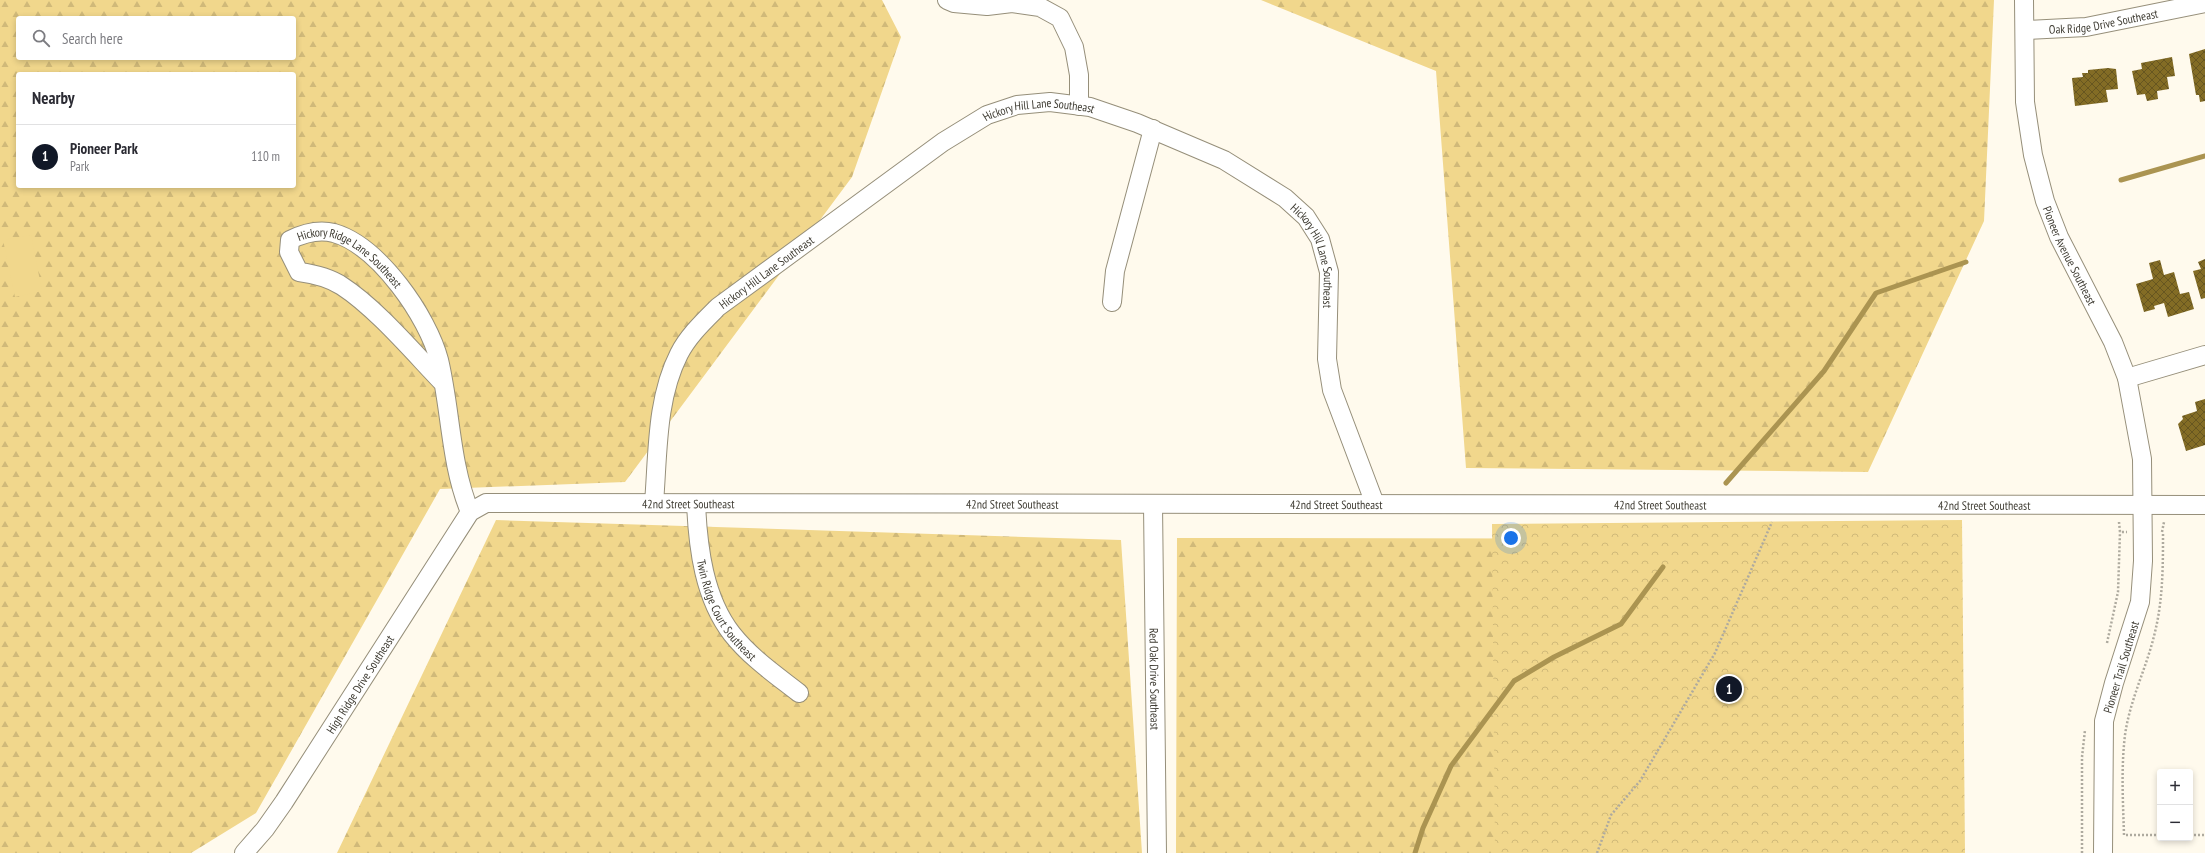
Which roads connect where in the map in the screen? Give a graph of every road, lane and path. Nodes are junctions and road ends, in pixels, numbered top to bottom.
1 (947, 0) edge
2 (2024, 0) edge
3 (2205, 3) edge
4 (2025, 30) junction
5 (1079, 106) junction
6 (1152, 129) junction
7 (1112, 302) dead end
8 (2205, 355) edge
9 (2127, 378) junction
10 (443, 384) junction
11 (654, 503) junction
12 (696, 504) junction
13 (1152, 504) junction
14 (1375, 504) junction
15 (1779, 505) junction
16 (2143, 505) junction
17 (2205, 505) edge
18 (470, 512) junction
19 (2119, 518) dead end
20 (2130, 532) dead end
21 (2163, 532) dead end
22 (799, 693) dead end
23 (2157, 835) edge
24 (2193, 835) edge
25 (2205, 835) edge
26 (244, 853) edge
27 (1157, 853) edge
28 (1597, 853) edge
29 (2103, 853) edge

1 - 5 street
2 - 4 street, Pioneer Avenue Southeast
3 - 4 street, Oak Ridge Drive Southeast
4 - 9 street, Pioneer Avenue Southeast
5 - 6 street, Hickory Hill Lane Southeast
5 - 11 street, Hickory Hill Lane Southeast
6 - 7 street
6 - 14 street, Hickory Hill Lane Southeast
8 - 9 street
9 - 16 street, Pioneer Avenue Southeast
10 - 10 street, Hickory Ridge Lane Southeast
10 - 18 street, Hickory Ridge Lane Southeast
11 - 12 street, 42nd Street Southeast
11 - 18 street, 42nd Street Southeast
12 - 13 street, 42nd Street Southeast
12 - 22 street, Twin Ridge Court Southeast
13 - 14 street, 42nd Street Southeast
13 - 27 street, Red Oak Drive Southeast
14 - 15 street, 42nd Street Southeast
15 - 16 street, 42nd Street Southeast
15 - 28 path
16 - 17 street, 42nd Street Southeast
16 - 29 street, Pioneer Trail Southeast
18 - 26 street, High Ridge Drive Southeast
19 - 20 path
21 - 23 path
24 - 25 path

